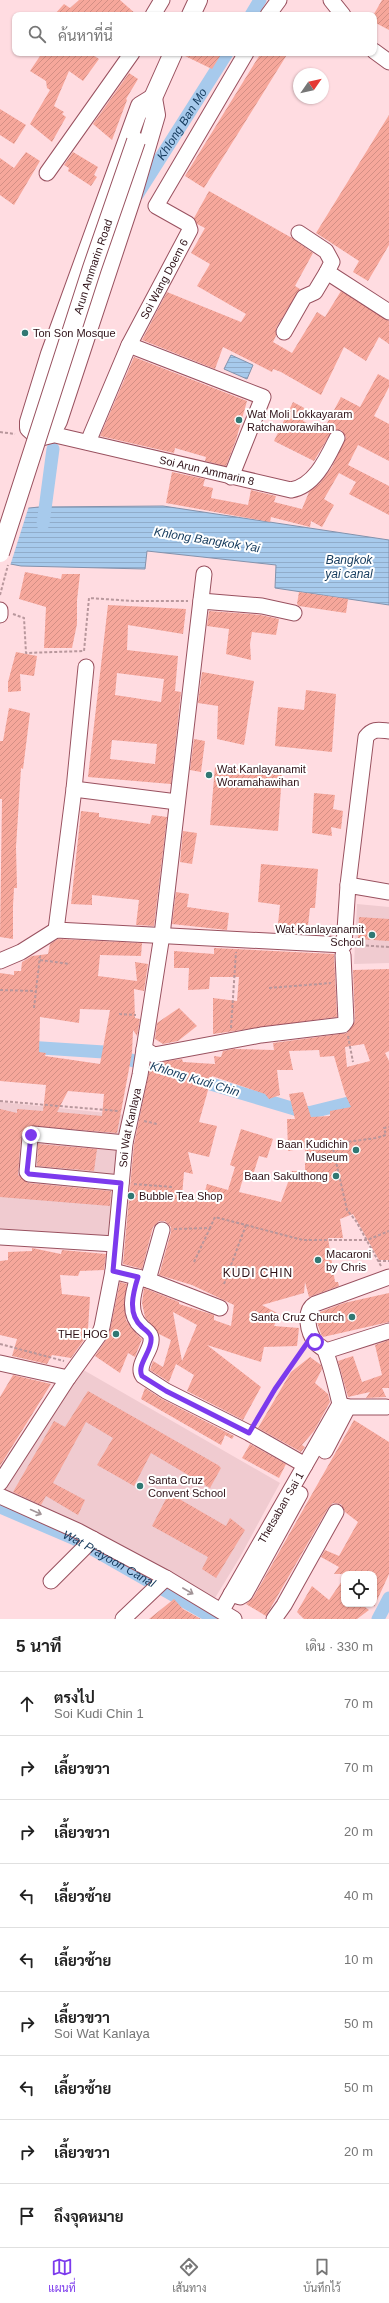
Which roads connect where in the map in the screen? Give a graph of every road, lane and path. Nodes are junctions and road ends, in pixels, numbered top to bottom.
1 (162, 0) edge
2 (198, 0) edge
3 (279, 0) edge
4 (331, 0) edge
5 (155, 12) edge
6 (192, 12) edge
7 (270, 12) edge
8 (341, 12) edge
9 (377, 53) edge
10 (130, 56) edge
11 (172, 56) edge
12 (244, 56) edge
13 (389, 62) edge
14 (153, 98) junction
15 (47, 172) dead end
16 (299, 233) dead end
17 (327, 272) junction
18 (387, 307) edge
19 (284, 332) dead end
20 (129, 345) junction
21 (51, 434) junction
22 (337, 438) dead end
23 (88, 442) junction
24 (231, 477) junction
25 (0, 553) edge
26 (6, 570) dead end
27 (204, 574) dead end
28 (0, 595) edge
29 (201, 601) junction
30 (2, 613) edge
31 (294, 613) dead end
32 (86, 667) dead end
33 (389, 731) edge
34 (74, 789) junction
35 (177, 802) junction
36 (348, 885) junction
37 (389, 892) edge
38 (56, 930) junction
39 (162, 935) junction
40 (43, 939) junction
41 (237, 939) junction
42 (389, 947) edge
43 (344, 950) junction
44 (40, 960) junction
45 (0, 961) edge
46 (70, 964) dead end
47 (344, 982) junction
48 (269, 988) dead end
49 (0, 990) edge
50 (36, 991) junction
51 (34, 1008) dead end
52 (119, 1014) dead end
53 (149, 1016) junction
54 (346, 1022) junction
55 (230, 1041) junction
56 (144, 1051) junction
57 (353, 1062) dead end
58 (0, 1101) edge
59 (132, 1112) junction
60 (389, 1127) edge
61 (126, 1143) junction
62 (121, 1183) junction
63 (173, 1187) dead end
64 (246, 1225) junction
65 (210, 1228) junction
66 (162, 1230) joint
67 (389, 1231) edge
68 (0, 1238) edge
69 (367, 1240) junction
70 (115, 1244) junction
71 (378, 1261) junction
72 (389, 1261) edge
73 (194, 1262) dead end
74 (113, 1271) junction
75 (388, 1277) edge
76 (143, 1279) junction
77 (224, 1284) dead end
78 (220, 1308) dead end
79 (389, 1331) edge
80 (312, 1336) junction
81 (0, 1344) edge
82 (326, 1351) junction
83 (0, 1363) edge
84 (77, 1365) junction
85 (68, 1378) junction
86 (344, 1406) junction
87 (386, 1407) dead end
88 (249, 1433) junction
89 (305, 1465) junction
90 (0, 1483) edge
91 (0, 1496) edge
92 (336, 1512) dead end
93 (89, 1543) junction
94 (166, 1578) junction
95 (51, 1581) dead end
96 (231, 1594) junction
97 (228, 1615) edge
98 (123, 1619) edge
99 (274, 1619) edge

1 - 5 street
2 - 6 main road
3 - 7 street
4 - 8 street
9 - 13 street
10 - 15 street
11 - 14 main road, Arun Ammarin Road
12 - 20 street, Soi Wang Doem 6
14 - 21 main road
14 - 21 main road
14 - 25 main road, Arun Ammarin Road, bridge
16 - 17 street
17 - 18 street
17 - 19 street
20 - 23 street, Soi Wang Doem 6
20 - 24 street
21 - 23 street, Soi Arun Ammarin 8
22 - 24 street, Soi Arun Ammarin 8
23 - 24 street, Soi Arun Ammarin 8
26 - 28 path
27 - 29 street, Soi Wat Kanlaya
29 - 30 path
29 - 31 street
29 - 35 street, Soi Wat Kanlaya
32 - 34 street
33 - 36 street
34 - 35 street
34 - 38 street
35 - 39 street, Soi Wat Kanlaya
36 - 37 street
36 - 43 street
38 - 39 street
38 - 40 street
39 - 41 street
39 - 53 street, Soi Wat Kanlaya
40 - 44 path
40 - 45 street
41 - 43 street
41 - 55 path
42 - 43 path
43 - 47 street
44 - 46 path
44 - 50 path
47 - 48 path
47 - 54 street
49 - 50 path
50 - 51 path
52 - 53 path
53 - 56 street, Soi Wat Kanlaya
54 - 55 street
54 - 57 path
55 - 56 street
56 - 59 street, Soi Wat Kanlaya
58 - 59 path
59 - 61 street, Soi Wat Kanlaya
60 - 69 path
61 - 62 street, Soi Wat Kanlaya
61 - 62 street
62 - 63 path
62 - 70 street, Soi Wat Kanlaya
64 - 65 path
64 - 69 path
64 - 77 path
65 - 66 path
65 - 73 path
66 - 76 street
67 - 69 path
68 - 70 street
69 - 71 path
70 - 74 street, Soi Wat Kanlaya
71 - 72 path
71 - 75 path
74 - 76 street
74 - 84 street, Soi Wat Kanlaya
75 - 80 street
76 - 78 street
76 - 88 street
79 - 82 street
80 - 82 street
80 - 88 path
81 - 84 path
82 - 86 street
83 - 85 street
84 - 85 street, Soi Wat Kanlaya
85 - 90 street, Soi Wat Kanlaya
86 - 87 street
86 - 89 street, Thetsaban Sai 1
86 - 96 street
88 - 89 street
89 - 96 street, Thetsaban Sai 1
91 -> 93 street
92 - 99 street
93 - 94 street
93 - 95 street
94 -> 97 street
94 - 98 street
96 - 97 street, Thetsaban Sai 1

